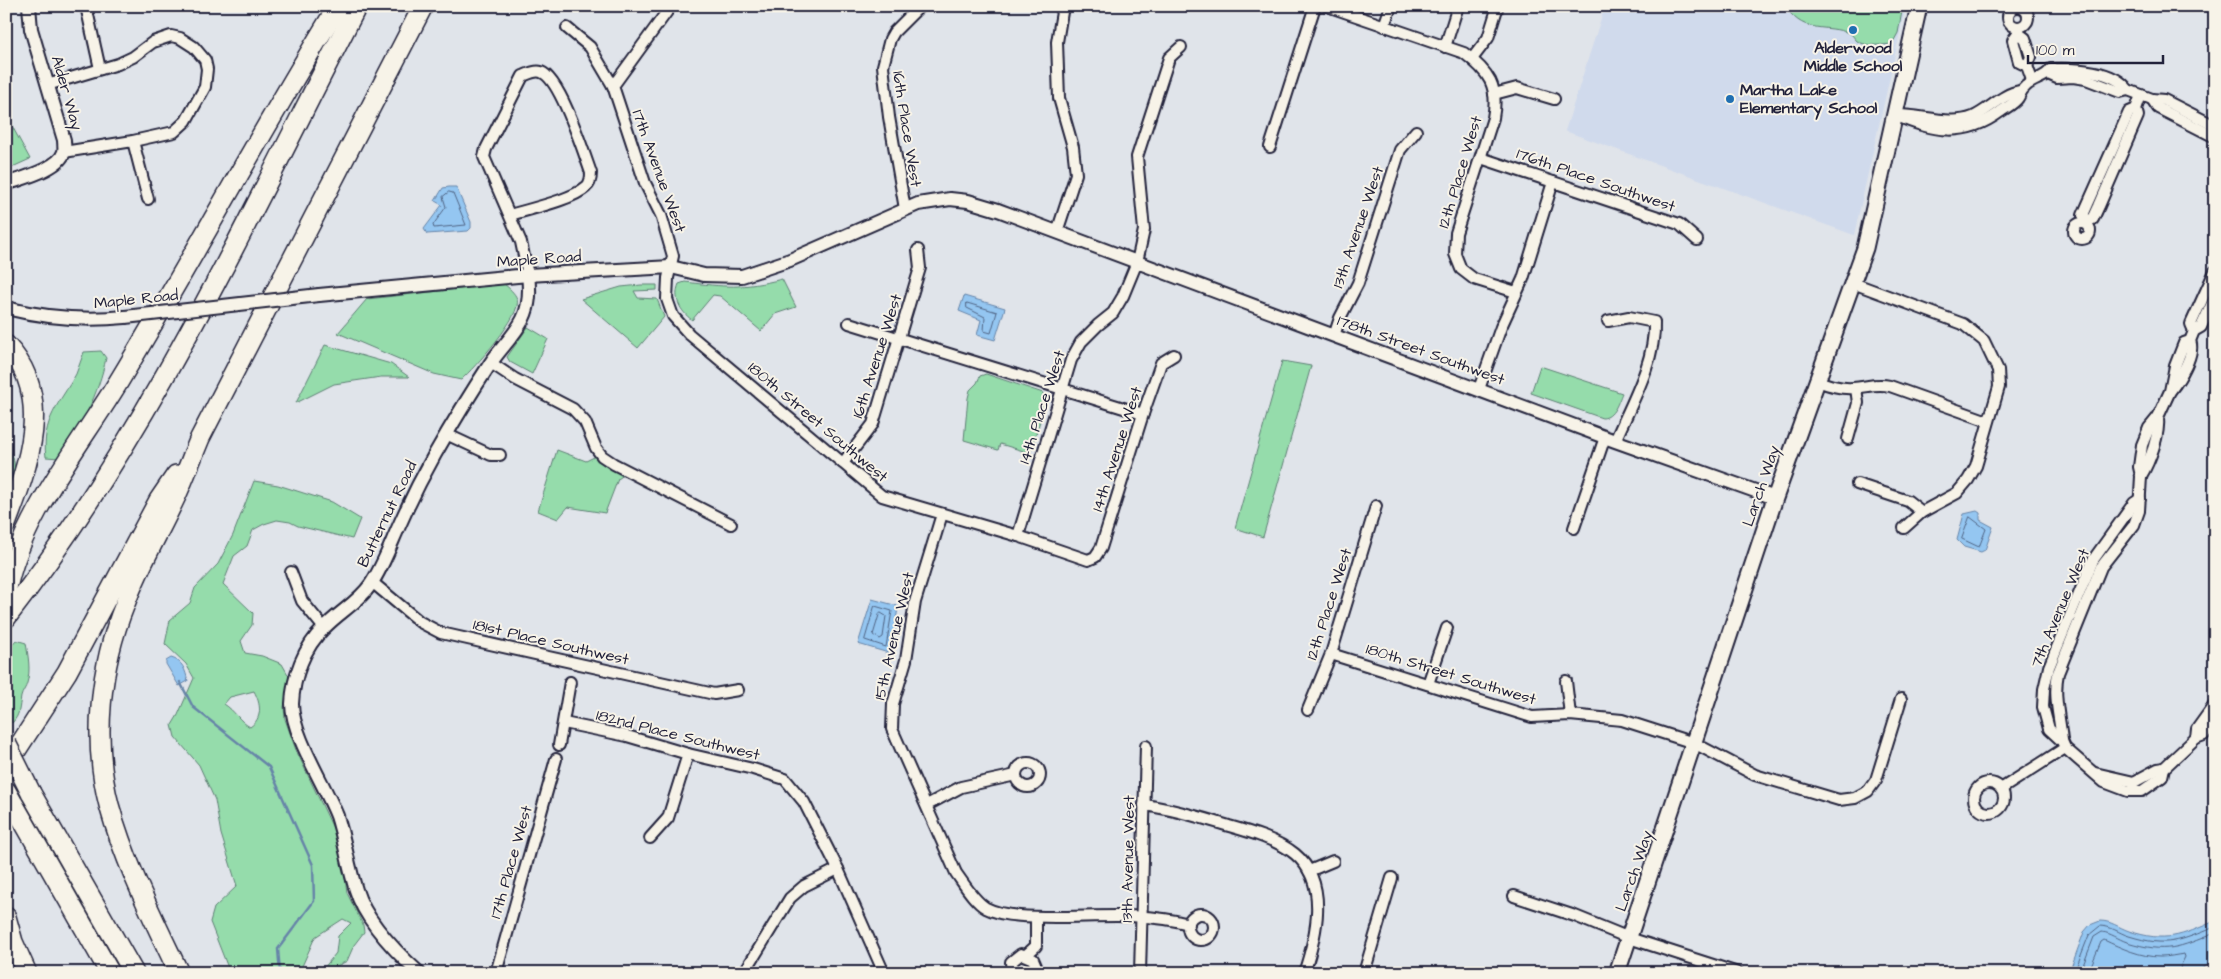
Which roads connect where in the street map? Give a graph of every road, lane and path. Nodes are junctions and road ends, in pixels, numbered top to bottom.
1 (29, 6) edge
2 (86, 6) edge
3 (338, 6) edge
4 (357, 6) edge
5 (424, 6) edge
6 (671, 6) edge
7 (920, 6) edge
8 (1063, 6) edge
9 (1315, 6) edge
10 (1327, 6) edge
11 (1391, 6) edge
12 (1458, 6) edge
13 (1919, 6) edge
14 (1497, 9) dead end
15 (1384, 26) junction
16 (567, 28) dead end
17 (2018, 30) dead end
18 (1445, 46) junction
19 (1181, 47) dead end
20 (1472, 59) junction
21 (100, 69) junction
22 (2032, 80) junction
23 (47, 85) junction
24 (613, 86) junction
25 (1494, 94) junction
26 (2141, 95) junction
27 (1554, 99) dead end
28 (2152, 100) junction
29 (1895, 115) junction
30 (2215, 126) edge
31 (1416, 131) dead end
32 (2215, 137) edge
33 (133, 141) junction
34 (1270, 147) dead end
35 (64, 152) junction
36 (1482, 158) junction
37 (1553, 182) junction
38 (6, 184) edge
39 (148, 199) dead end
40 (905, 209) junction
41 (510, 215) junction
42 (2086, 221) dead end
43 (1056, 232) junction
44 (1697, 240) dead end
45 (918, 250) dead end
46 (1137, 262) junction
47 (671, 266) junction
48 (2215, 271) edge
49 (528, 275) junction
50 (1853, 284) junction
51 (1516, 292) junction
52 (2215, 298) edge
53 (6, 308) edge
54 (1608, 321) dead end
55 (849, 323) dead end
56 (2194, 331) junction
57 (1334, 336) junction
58 (899, 338) junction
59 (6, 344) edge
60 (1174, 355) dead end
61 (491, 363) junction
62 (1817, 381) junction
63 (1856, 388) junction
64 (1479, 389) junction
65 (1062, 390) junction
66 (1142, 414) junction
67 (1988, 421) junction
68 (446, 434) junction
69 (200, 438) junction
70 (1610, 439) junction
71 (1848, 439) dead end
72 (500, 455) dead end
73 (843, 463) junction
74 (1857, 484) dead end
75 (1775, 498) junction
76 (1376, 506) dead end
77 (1922, 512) junction
78 (942, 514) junction
79 (6, 524) edge
80 (731, 524) dead end
81 (1574, 528) dead end
82 (1904, 528) dead end
83 (1018, 536) junction
84 (1094, 557) joint
85 (291, 572) dead end
86 (372, 582) junction
87 (13, 597) edge
88 (6, 618) edge
89 (324, 628) junction
90 (1447, 628) dead end
91 (1331, 654) junction
92 (1566, 680) dead end
93 (570, 682) dead end
94 (1428, 684) junction
95 (738, 690) dead end
96 (1901, 699) dead end
97 (2215, 704) edge
98 (1308, 710) dead end
99 (1570, 715) junction
100 (2215, 721) edge
101 (564, 723) junction
102 (2196, 738) junction
103 (6, 743) edge
104 (1694, 743) junction
105 (559, 745) dead end
106 (2064, 745) junction
107 (1146, 746) dead end
108 (6, 751) edge
109 (688, 754) junction
110 (556, 759) dead end
111 (6, 766) edge
112 (1016, 775) dead end
113 (2001, 789) dead end
114 (6, 791) edge
115 (31, 793) junction
116 (926, 805) junction
117 (1144, 805) junction
118 (650, 838) dead end
119 (1333, 861) dead end
120 (838, 869) junction
121 (1309, 871) junction
122 (1392, 878) dead end
123 (1514, 896) dead end
124 (6, 917) edge
125 (1036, 917) junction
126 (1141, 917) junction
127 (1189, 924) dead end
128 (1629, 938) junction
129 (1026, 955) junction
130 (27, 973) edge
131 (110, 973) edge
132 (134, 973) edge
133 (178, 973) edge
134 (419, 973) edge
135 (496, 973) edge
136 (744, 973) edge
137 (884, 973) edge
138 (1012, 973) edge
139 (1034, 973) edge
140 (1140, 973) edge
141 (1304, 973) edge
142 (1364, 973) edge
143 (1618, 973) edge
144 (1738, 973) edge

1 - 23 street, Alder Way
2 - 21 street
3 - 87 highway
4 - 87 highway
5 - 69 highway
6 - 24 street
7 - 40 street, 16th Place West
8 - 43 street
9 - 34 street
10 - 15 street
11 - 15 street
12 - 18 street
13 - 29 main road, Larch Way
14 - 20 street
15 - 18 street
16 - 24 street, 17th Avenue West
17 - 22 street
18 - 20 street
19 - 46 street, 14th Place West
20 - 25 street, 12th Place West
21 - 23 street
21 - 33 street
22 - 26 street
22 - 29 street
23 - 35 street, Alder Way
24 - 47 street, 17th Avenue West
25 - 27 street
25 - 36 street, 12th Place West
26 - 28 street
26 - 42 street
28 - 30 street
28 - 32 street
29 - 50 main road, Larch Way
31 - 57 street, 13th Avenue West
33 - 35 street
33 - 39 street
35 - 38 street, Alder Way
36 - 37 street, 176th Place Southwest
36 - 51 street, 12th Place West
37 - 44 street, 176th Place Southwest
37 - 51 street
40 - 43 street, Maple Road
40 - 47 street, Maple Road
41 - 41 street
41 - 49 street
43 - 46 street, 178th Street Southwest
45 - 58 street, 16th Avenue West
46 - 57 street, 178th Street Southwest
46 - 65 street, 14th Place West
47 - 49 street, Maple Road
47 - 73 street, 180th Street Southwest
48 - 56 street, 7th Avenue West
49 - 53 street, Maple Road, bridge
49 - 61 street, Butternut Road
50 - 62 main road, Larch Way
50 - 67 street
51 - 64 street
52 - 56 street, 7th Avenue West
54 - 70 street
55 - 58 street
56 - 106 street, 7th Avenue West
57 - 64 street, 178th Street Southwest
58 - 65 street
58 - 73 street, 16th Avenue West
59 - 79 highway
60 - 66 street, 14th Avenue West
61 - 68 street, Butternut Road
61 - 80 street
62 - 63 street
62 - 75 main road, Larch Way
63 - 67 street
63 - 71 street
64 - 70 street, 178th Street Southwest
65 - 66 street
65 - 83 street, 14th Place West
66 - 84 street, 14th Avenue West
67 - 77 street
68 - 72 street
68 - 86 street, Butternut Road
69 - 111 highway
69 - 133 highway
70 - 75 street, 178th Street Southwest
70 - 81 street
73 - 78 street, 180th Street Southwest
74 - 77 street
75 - 104 main road, Larch Way
76 - 91 street, 12th Place West
77 - 82 street
78 - 83 street, 180th Street Southwest
78 - 116 street, 15th Avenue West
83 - 84 street, 180th Street Southwest
85 - 89 street
86 - 89 street, Butternut Road
86 - 95 street, 181st Place Southwest
87 - 88 highway
89 - 134 street, Butternut Road
90 - 94 street
91 - 94 street, 180th Street Southwest
91 - 98 street, 12th Place West
92 - 99 street
93 - 101 street
94 - 99 street, 180th Street Southwest
96 - 104 street, 180th Street Southwest
97 - 102 street
99 - 104 street, 180th Street Southwest
100 - 102 street
101 - 105 street
101 - 109 street, 182nd Place Southwest
102 - 106 street, 7th Avenue West
103 - 115 highway, bridge
104 - 128 main road, Larch Way
106 - 113 street
107 - 117 street, 13th Avenue West
108 - 115 highway, bridge
109 - 118 street
109 - 120 street, 182nd Place Southwest
110 - 135 street, 17th Place West
112 - 116 street
114 - 131 highway
115 - 132 highway
116 - 125 street, 15th Avenue West
117 - 121 street
117 - 126 street, 13th Avenue West
119 - 121 street
120 - 136 street
120 - 137 street
121 - 141 street
122 - 142 street
123 - 128 street
124 - 130 highway
125 - 126 street, 15th Avenue West
125 - 129 street
126 - 127 street, 15th Avenue West
126 - 140 street, 13th Avenue West
128 - 143 main road, Larch Way
128 - 144 street
129 - 138 street
129 - 139 street

